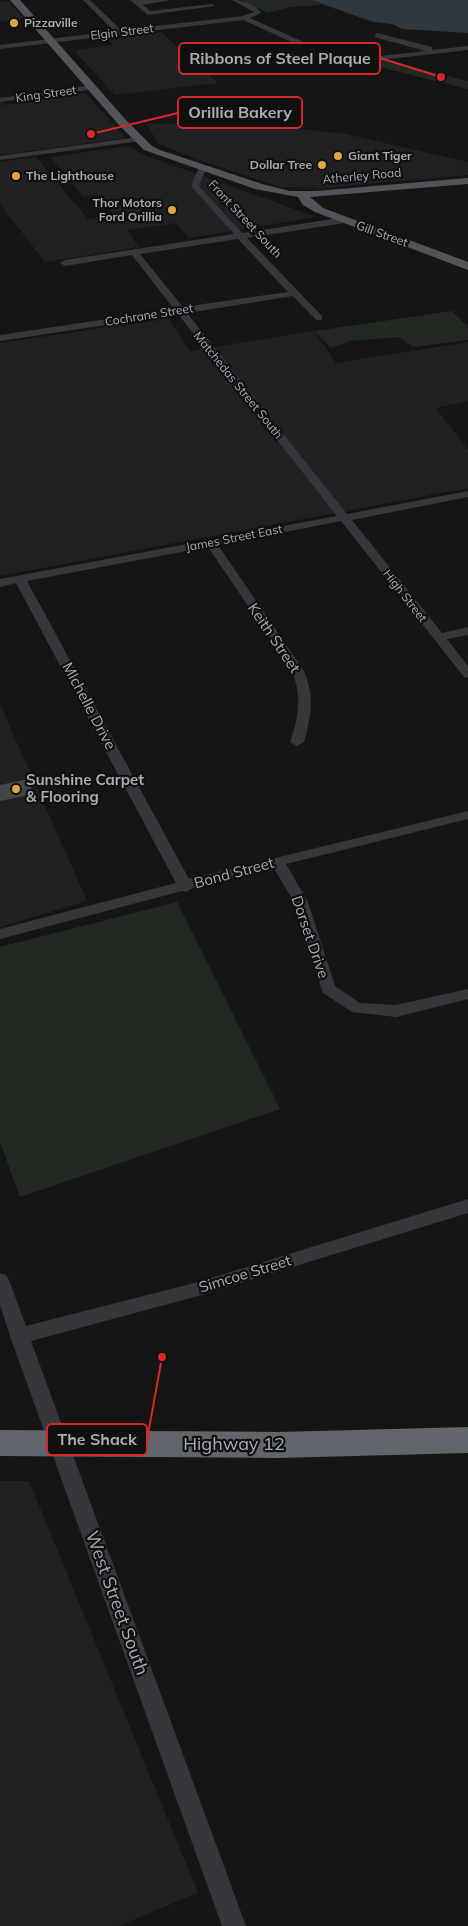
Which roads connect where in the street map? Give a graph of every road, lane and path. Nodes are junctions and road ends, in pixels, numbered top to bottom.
1 (14, 0) edge
2 (86, 0) edge
3 (167, 0) edge
4 (201, 0) edge
5 (235, 0) edge
6 (134, 2) edge
7 (212, 6) junction
8 (244, 18) junction
9 (230, 19) junction
10 (119, 32) junction
11 (377, 35) dead end
12 (51, 40) junction
13 (0, 47) edge
14 (468, 48) edge
15 (436, 50) junction
16 (92, 88) junction
17 (1, 98) edge
18 (138, 139) junction
19 (0, 158) edge
20 (202, 169) junction
21 (468, 181) edge
22 (302, 194) junction
23 (345, 220) junction
24 (241, 237) junction
25 (134, 252) junction
26 (65, 263) dead end
27 (468, 266) edge
28 (297, 293) junction
29 (178, 310) junction
30 (319, 318) dead end
31 (0, 338) edge
32 (468, 494) edge
33 (342, 517) junction
34 (210, 542) junction
35 (20, 579) junction
36 (0, 583) edge
37 (468, 631) edge
38 (438, 637) junction
39 (468, 674) edge
40 (297, 742) dead end
41 (468, 815) edge
42 (277, 861) junction
43 (186, 887) junction
44 (0, 934) edge
45 (468, 994) edge
46 (468, 1206) edge
47 (0, 1280) edge
48 (19, 1336) junction
49 (468, 1440) edge
50 (0, 1443) edge
51 (60, 1445) junction
52 (232, 1925) edge

1 - 12 main road, Front Street South
2 - 10 street
3 - 6 street
4 - 7 street
5 - 8 street
6 - 7 street
7 - 9 street
8 - 9 street, Elgin Street
8 - 15 street
9 - 10 street, Elgin Street
10 - 12 street, Elgin Street
11 - 15 street
12 - 13 street, Elgin Street
12 - 16 main road, Front Street South
14 - 15 street
16 - 17 street, King Street
16 - 18 main road, Front Street South
18 - 19 street
18 - 20 main road, Front Street South
20 - 22 main road, Atherley Road
20 - 24 street, Front Street South
21 - 22 main road, Atherley Road
22 - 23 main road, Gill Street
23 - 24 street
23 - 27 main road, Gill Street
24 - 25 street
24 - 28 street, Front Street South
25 - 26 street
25 - 29 street, Matchedas Street South
28 - 29 street, Cochrane Street
28 - 30 street, Front Street South
29 - 31 street, Cochrane Street
29 - 33 street, Matchedas Street South
32 - 33 street, James Street East
33 - 34 street, James Street East
33 - 38 street, High Street
34 - 35 street, James Street East
34 - 40 street, Keith Street
35 - 36 street, James Street East
35 - 43 street, MIchelle Drive
37 - 38 street
38 - 39 street, High Street
41 - 42 street, Bond Street
42 - 43 street, Bond Street
42 - 45 street, Dorset Drive
43 - 44 street, Bond Street
46 - 48 street, Simcoe Street
47 - 48 street, West Street South
48 - 51 street, West Street South
49 - 51 highway, Highway 12
50 - 51 highway, Highway 12
51 - 52 street, West Street South

